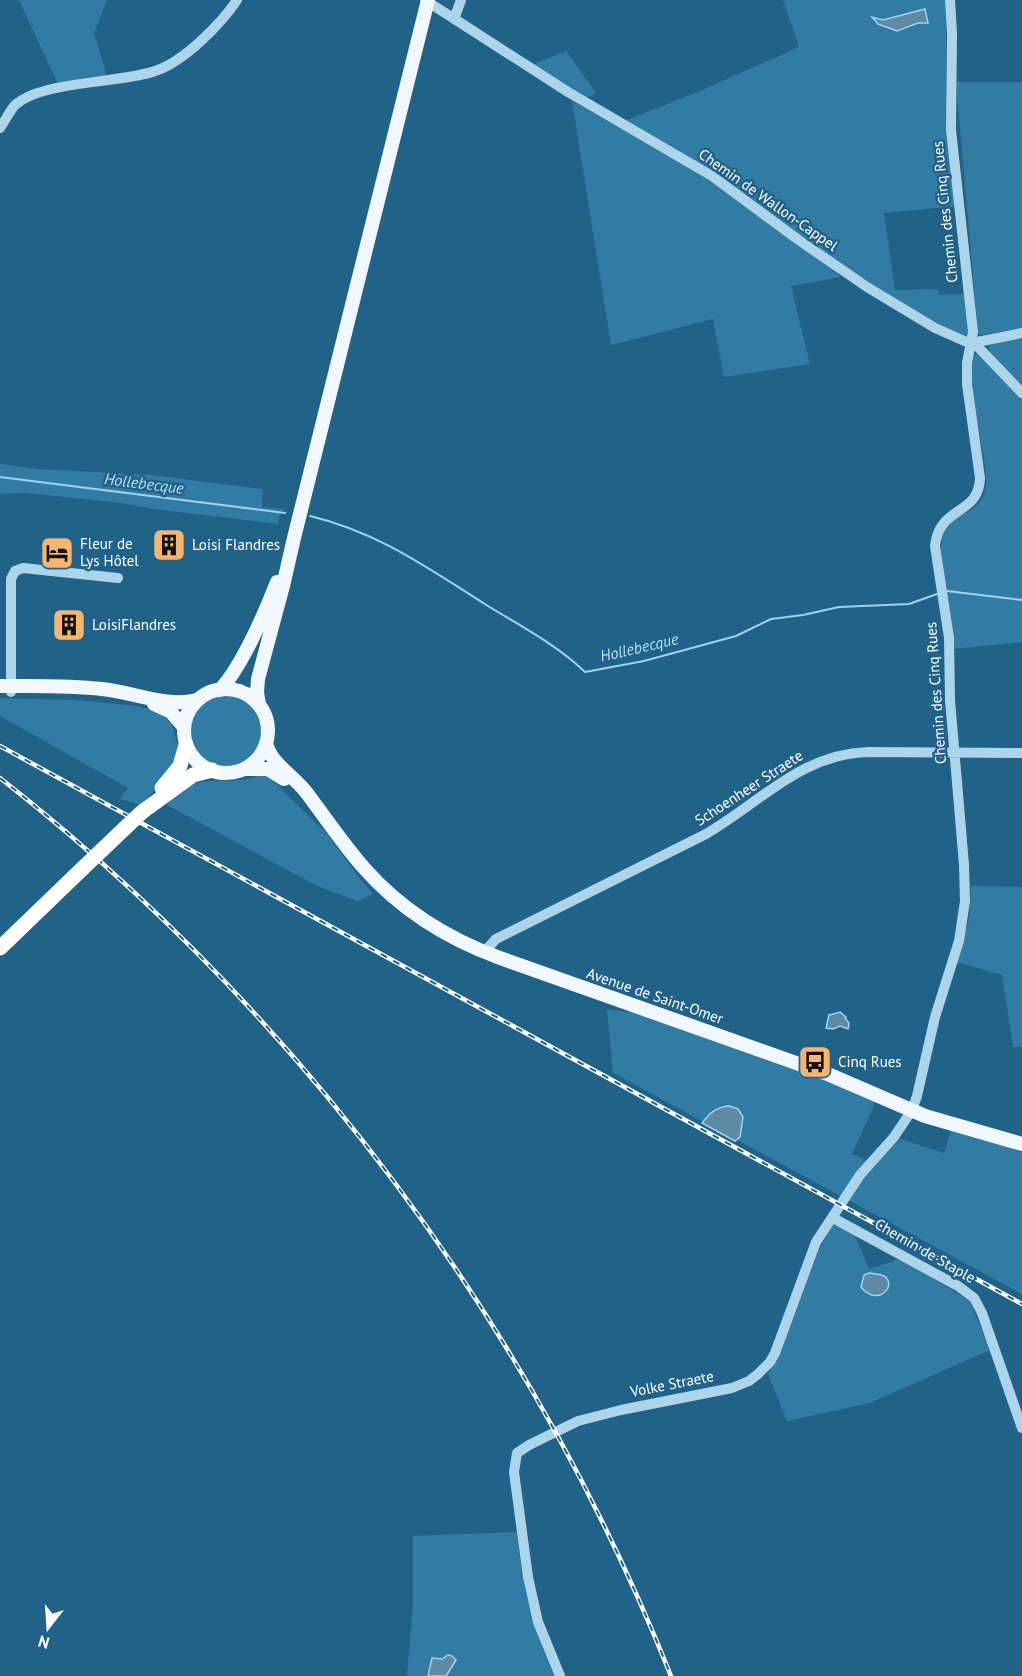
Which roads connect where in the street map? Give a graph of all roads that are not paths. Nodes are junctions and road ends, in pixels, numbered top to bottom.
1 (237, 0) edge
2 (427, 0) edge
3 (461, 0) edge
4 (950, 0) edge
5 (454, 19) junction
6 (0, 128) edge
7 (1022, 333) edge
8 (972, 344) junction
9 (1022, 393) edge
10 (294, 538) junction
11 (118, 578) dead end
12 (6, 689) edge
13 (220, 690) junction
14 (197, 700) junction
15 (259, 705) junction
16 (184, 727) junction
17 (266, 743) junction
18 (186, 745) junction
19 (954, 753) junction
20 (1022, 753) edge
21 (244, 769) junction
22 (212, 770) junction
23 (319, 811) junction
24 (142, 812) junction
25 (0, 948) edge
26 (484, 952) junction
27 (912, 1110) junction
28 (1022, 1144) edge
29 (833, 1218) junction
30 (1022, 1428) edge
31 (560, 1676) edge

1 - 6 street
2 - 5 street, Chemin de Wallon-Cappel
2 - 10 main road
3 - 5 street
4 - 8 street, Chemin des Cinq Rues
5 - 8 street, Chemin de Wallon-Cappel
7 - 8 street
8 - 9 street, Chemin de Wallon-Cappel
8 - 19 street, Chemin des Cinq Rues
10 - 13 main road
10 - 15 main road
11 - 12 street
12 - 14 main road
12 - 16 main road
13 - 14 main road
13 - 15 main road
14 - 16 main road
15 - 17 main road
16 - 18 main road
17 - 21 main road
17 - 23 main road, Avenue de Saint-Omer
18 - 22 main road
18 - 24 highway
19 - 20 street, Schoenheer Straete
19 - 26 street, Schoenheer Straete
19 - 27 street, Chemin des Cinq Rues
21 - 22 main road
21 - 23 main road, Avenue de Saint-Omer
22 - 24 highway
23 - 26 main road, Avenue de Saint-Omer
24 - 25 highway, bridge
26 - 27 main road, Avenue de Saint-Omer
27 - 28 main road, Avenue de Saint-Omer
27 - 29 street, Volke Straete
29 - 30 street, Chemin de Staple
29 - 31 street, Volke Straete

